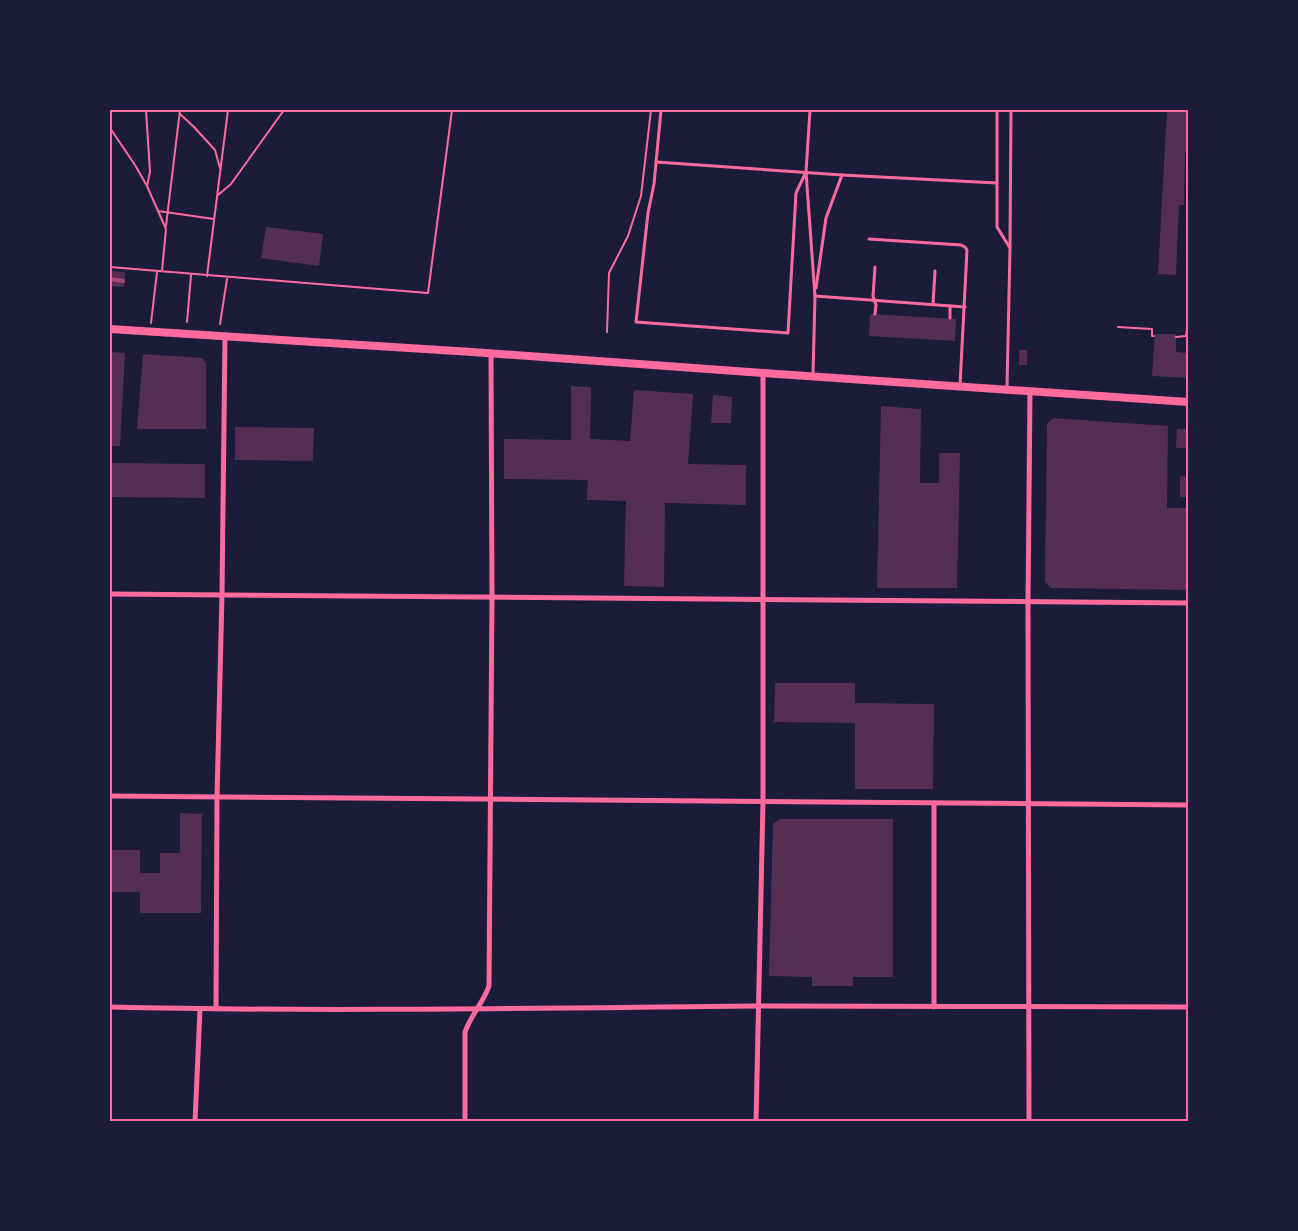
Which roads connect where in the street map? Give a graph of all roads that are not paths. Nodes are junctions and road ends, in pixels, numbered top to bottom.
1 (661, 110) edge
2 (810, 110) edge
3 (998, 110) edge
4 (1011, 110) edge
5 (656, 162) junction
6 (806, 172) junction
7 (842, 175) junction
8 (997, 183) junction
9 (869, 240) dead end
10 (1010, 248) junction
11 (874, 267) dead end
12 (935, 271) dead end
13 (815, 296) junction
14 (874, 300) junction
15 (933, 304) junction
16 (950, 306) junction
17 (964, 307) junction
18 (875, 314) dead end
19 (950, 318) dead end
20 (110, 329) edge
21 (222, 336) junction
22 (491, 353) junction
23 (763, 373) junction
24 (813, 376) junction
25 (960, 387) junction
26 (1007, 390) junction
27 (1030, 391) junction
28 (1188, 402) edge
29 (110, 594) edge
30 (222, 595) junction
31 (492, 597) junction
32 (763, 599) junction
33 (1028, 603) junction
34 (1188, 603) edge
35 (110, 796) edge
36 (216, 797) junction
37 (491, 799) junction
38 (763, 801) junction
39 (934, 803) junction
40 (1028, 803) junction
41 (1188, 805) edge
42 (758, 1006) junction
43 (934, 1007) junction
44 (1188, 1007) edge
45 (110, 1008) edge
46 (1029, 1008) junction
47 (200, 1009) junction
48 (216, 1009) junction
49 (477, 1009) junction
50 (195, 1122) edge
51 (465, 1122) edge
52 (756, 1122) edge
53 (1029, 1122) edge

1 - 5 lane
2 - 6 lane
3 - 8 lane
4 - 10 lane
5 - 6 lane
5 - 6 lane
6 - 7 lane
6 - 13 lane
7 - 8 lane
7 - 13 lane
8 - 10 lane
9 - 17 lane
10 - 26 lane
11 - 14 lane
12 - 15 lane
13 - 14 lane
13 - 24 lane
14 - 15 lane
14 - 18 lane
15 - 16 lane
16 - 17 lane
16 - 19 lane
17 - 25 lane
20 - 21 main road
21 - 22 main road
21 - 30 street
22 - 23 main road
22 - 31 street
23 - 24 main road
23 - 32 street
24 - 25 main road
25 - 26 main road
26 - 27 main road
27 - 28 main road
27 - 33 street
29 - 30 street
30 - 31 street
30 - 36 street
31 - 32 street
31 - 37 street
32 - 33 street
32 - 38 street
33 - 34 street
33 - 40 street
35 - 36 street
36 - 37 street
36 - 48 street
37 - 38 street
37 - 49 street
38 - 39 street
38 - 42 street
39 - 40 street
39 - 43 street
40 - 41 street
40 - 46 street
42 - 43 street
42 - 49 street
42 - 52 street
43 - 46 street
44 - 46 street
45 - 47 street
46 - 53 street
47 - 48 street
47 - 50 street
48 - 49 street
49 - 51 street

